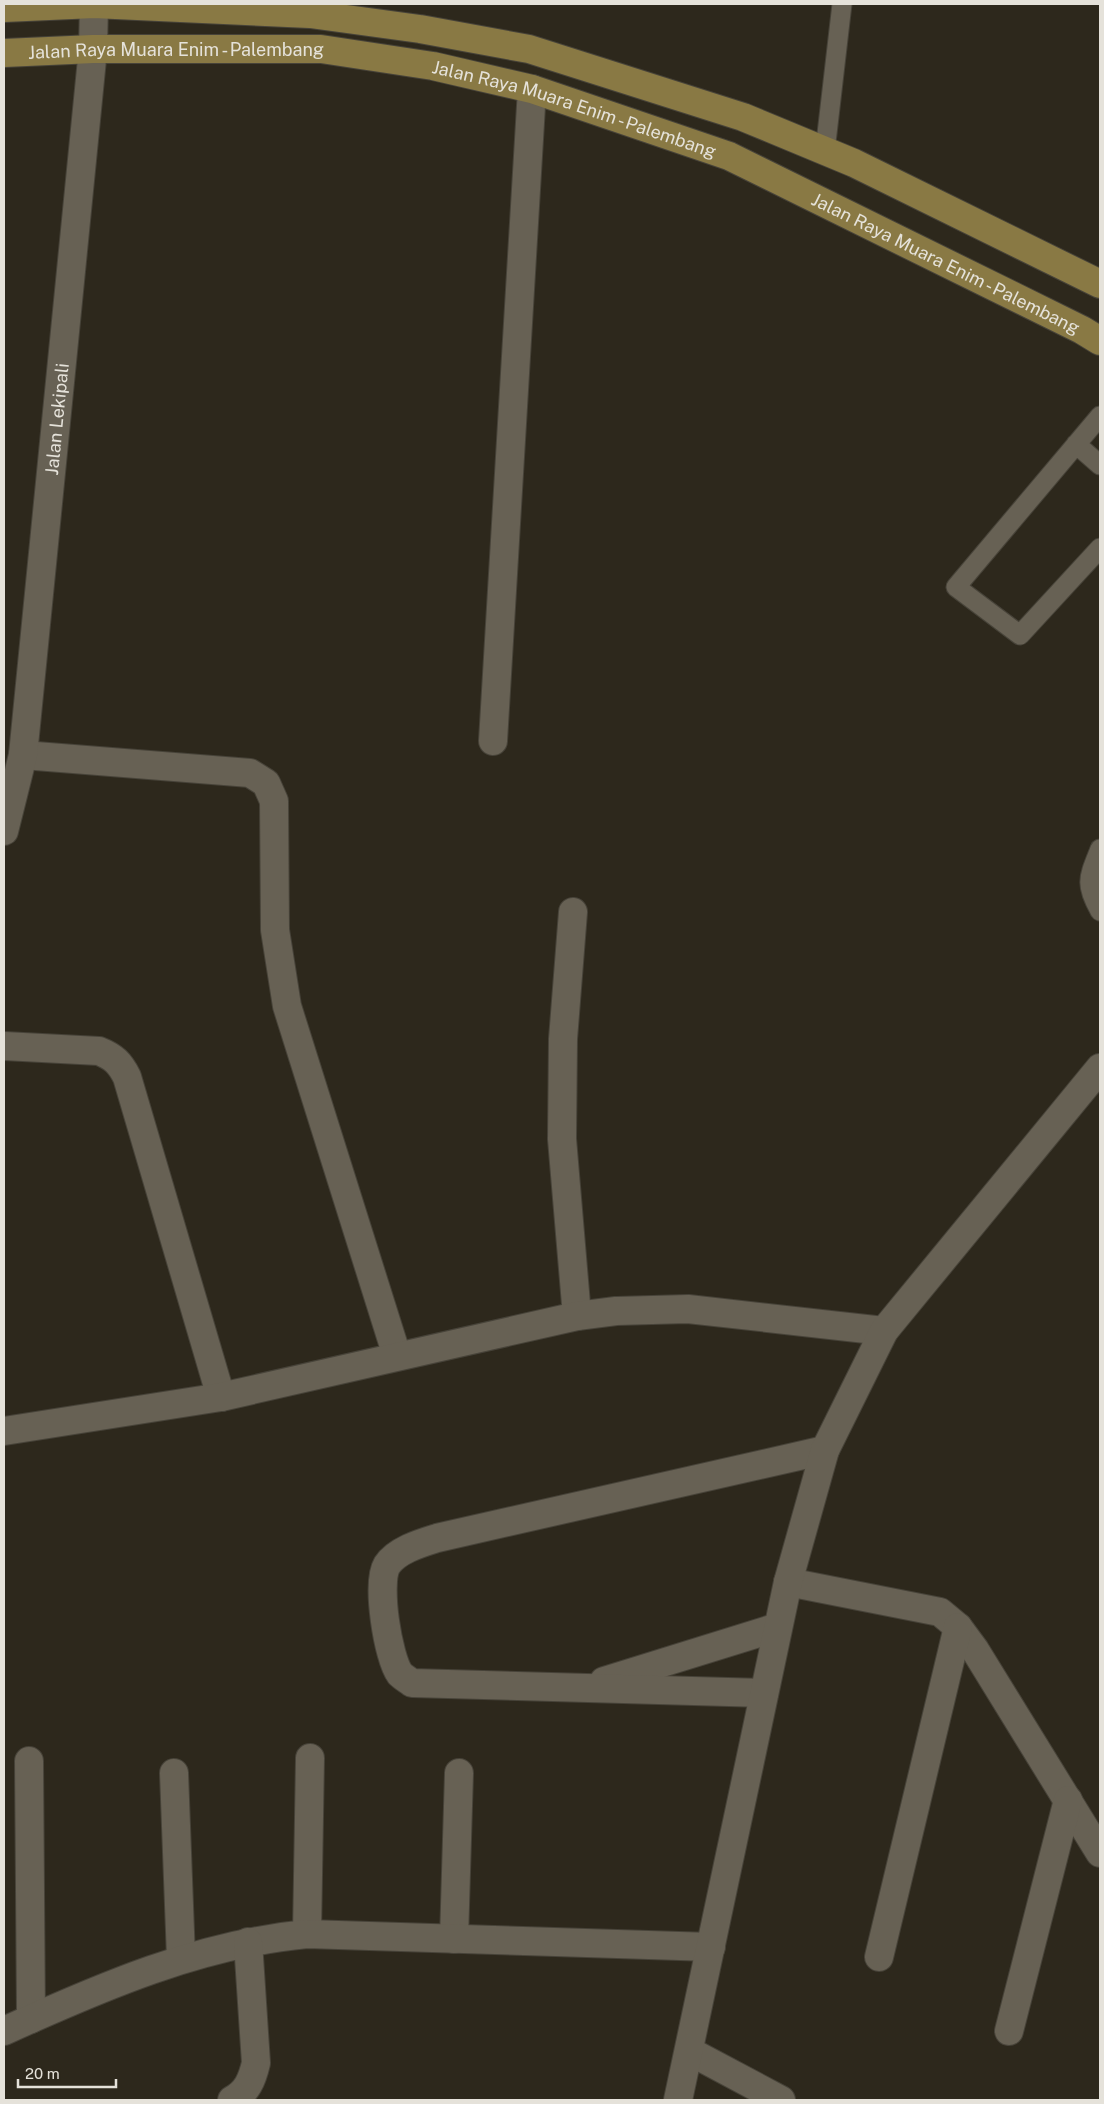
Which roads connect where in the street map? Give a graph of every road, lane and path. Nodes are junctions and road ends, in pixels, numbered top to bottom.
1 (94, 4) edge
2 (842, 4) edge
3 (4, 8) edge
4 (93, 48) junction
5 (4, 53) edge
6 (532, 89) junction
7 (825, 152) junction
8 (1100, 284) edge
9 (1100, 341) edge
10 (1100, 416) edge
11 (1076, 444) junction
12 (1100, 465) edge
13 (1100, 548) edge
14 (493, 741) dead end
15 (23, 755) junction
16 (4, 831) edge
17 (1100, 849) edge
18 (1100, 911) edge
19 (573, 912) dead end
20 (4, 1046) edge
21 (1100, 1068) edge
22 (577, 1316) junction
23 (884, 1331) junction
24 (396, 1356) junction
25 (221, 1397) junction
26 (4, 1431) edge
27 (825, 1450) junction
28 (788, 1582) junction
29 (778, 1627) junction
30 (958, 1627) junction
31 (584, 1688) junction
32 (764, 1693) junction
33 (310, 1758) dead end
34 (29, 1761) dead end
35 (174, 1773) dead end
36 (459, 1773) dead end
37 (1068, 1800) junction
38 (1100, 1853) edge
39 (307, 1934) junction
40 (454, 1939) junction
41 (248, 1942) junction
42 (711, 1947) junction
43 (879, 1957) dead end
44 (181, 1958) junction
45 (31, 2019) junction
46 (4, 2031) edge
47 (1009, 2032) dead end
48 (689, 2051) junction
49 (232, 2100) edge
50 (678, 2100) edge
51 (781, 2100) edge

1 - 3 main road, Jalan Raya Muara Enim - Palembang
1 - 4 street, Jalan Lekipali
1 - 7 main road, Jalan Raya Muara Enim - Palembang
2 - 7 lane
4 - 5 main road, Jalan Raya Muara Enim - Palembang
4 - 6 main road, Jalan Raya Muara Enim - Palembang
4 - 15 street, Jalan Lekipali
6 - 9 main road, Jalan Raya Muara Enim - Palembang
6 - 14 street
7 - 8 main road, Jalan Raya Muara Enim - Palembang
10 - 11 lane
11 - 12 lane
11 - 13 lane
15 - 16 street, Jalan Lekipali
15 - 24 street
17 - 18 lane
19 - 22 street
20 - 25 street
21 - 23 street
22 - 23 street
22 - 24 street
23 - 27 street
24 - 25 street
25 - 26 street
27 - 28 street
27 - 31 street
28 - 29 street
28 - 30 street
29 - 31 street
29 - 32 street
30 - 37 street
30 - 43 street
31 - 32 street
32 - 42 street
33 - 39 street
34 - 45 street
35 - 44 street
36 - 40 street
37 - 38 street
37 - 47 street
39 - 40 street
39 - 41 street
40 - 42 street
41 - 44 street
41 - 49 street
42 - 48 street
44 - 45 street
45 - 46 street
48 - 50 street
48 - 51 street

